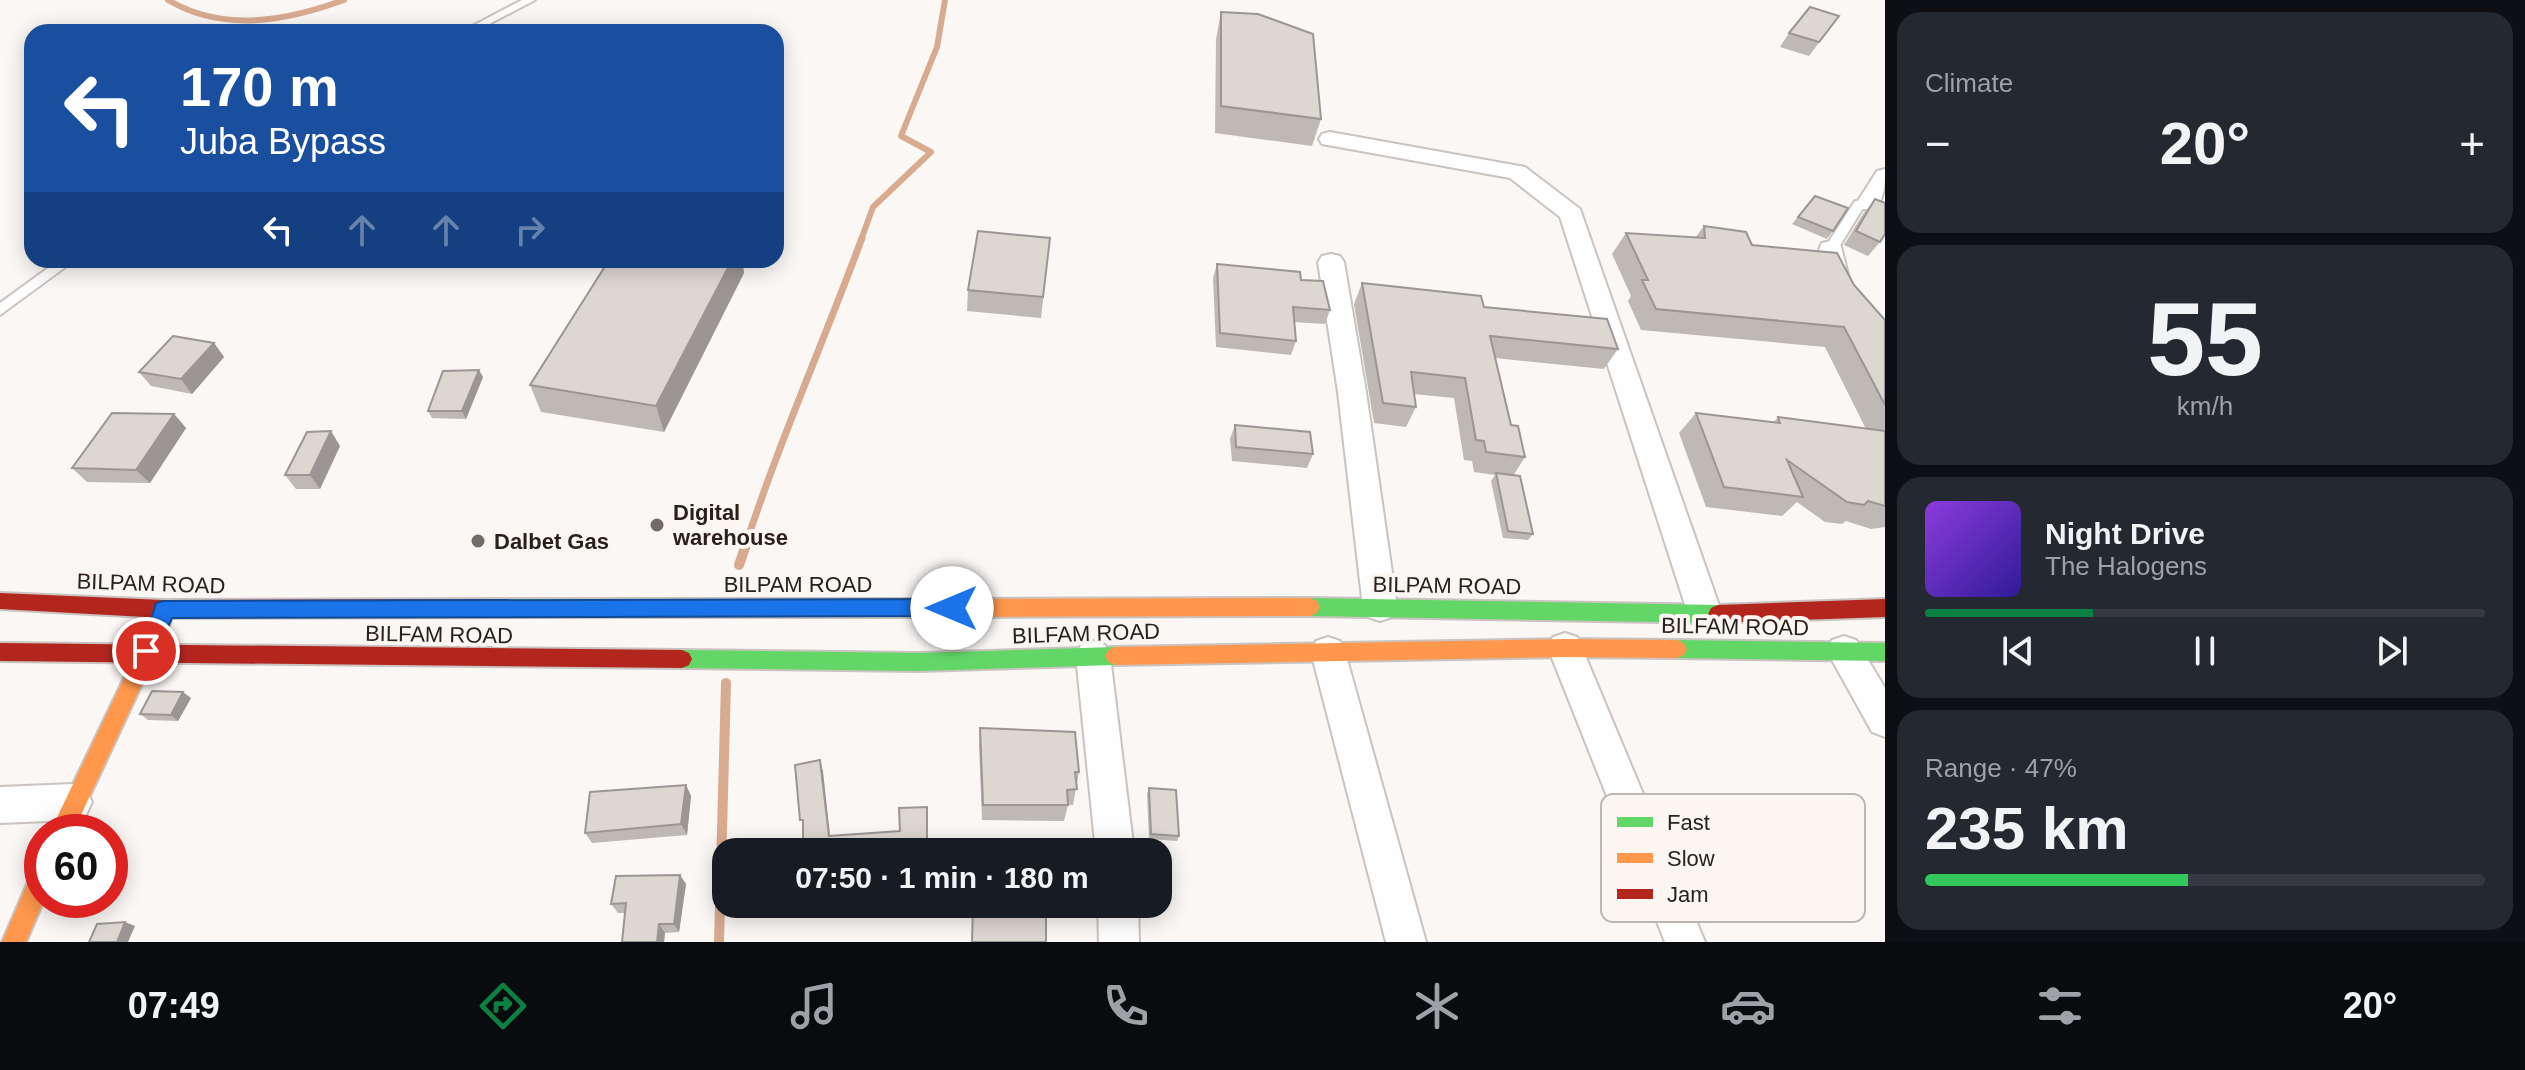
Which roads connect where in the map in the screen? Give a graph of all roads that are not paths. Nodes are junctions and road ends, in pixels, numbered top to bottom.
1 (530, 0) edge
2 (482, 24) edge
3 (1330, 139) dead end
4 (1885, 176) edge
5 (1876, 209) edge
6 (1831, 249) joint
7 (1331, 262) dead end
8 (57, 268) edge
9 (0, 310) edge
10 (1885, 342) edge
11 (0, 601) edge
12 (1380, 607) junction
13 (1885, 608) edge
14 (163, 609) junction
15 (1705, 614) junction
16 (1565, 648) junction
17 (1844, 651) junction
18 (0, 652) edge
19 (1328, 652) junction
20 (1885, 652) edge
21 (1093, 656) junction
22 (1885, 720) edge
23 (1625, 794) edge
24 (0, 805) edge
25 (50, 814) edge
26 (68, 814) edge
27 (1113, 838) edge
28 (24, 918) edge
29 (1118, 918) edge
30 (1677, 922) edge
31 (14, 942) edge
32 (1119, 942) edge
33 (1406, 942) edge
34 (1685, 942) edge

1 - 2 lane
3 - 15 street
4 - 5 street
5 - 6 lane
6 - 10 street
7 - 12 street
8 - 9 lane
11 - 14 main road, BILPAM ROAD
12 - 14 main road, BILPAM ROAD
12 - 15 main road, BILPAM ROAD
13 - 15 main road, BILPAM ROAD
14 - 26 main road
16 - 17 main road, BILFAM ROAD
16 - 19 main road, BILFAM ROAD
16 - 23 street
17 - 20 main road, BILFAM ROAD
17 - 22 street
18 - 21 main road, BILFAM ROAD
19 - 21 main road, BILFAM ROAD
19 - 33 street
21 - 27 street
24 - 25 street
28 - 31 main road
29 - 32 street
30 - 34 street

